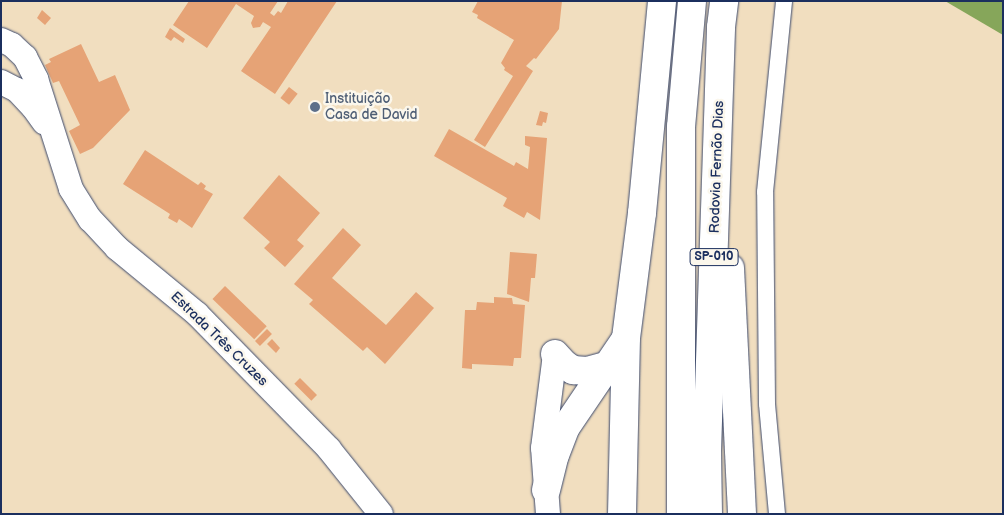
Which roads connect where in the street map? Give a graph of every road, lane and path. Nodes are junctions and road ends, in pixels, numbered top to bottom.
1 (662, 1) edge
2 (692, 1) edge
3 (784, 1) edge
4 (724, 6) edge
5 (1, 40) edge
6 (1, 82) edge
7 (53, 136) junction
8 (626, 338) junction
9 (554, 354) joint
10 (610, 365) junction
11 (547, 502) edge
12 (381, 514) edge
13 (622, 514) edge
14 (681, 514) edge
15 (708, 514) edge
16 (742, 514) edge
17 (777, 514) edge

1 - 8 highway
2 - 14 highway, SP-010
3 - 17 street
4 - 15 highway, Rodovia Fernão Dias / SP-010
4 - 16 highway
5 - 7 street, Estrada Três Cruzes
6 - 7 street, Estrada Três Cruzes
7 - 12 street, Estrada Três Cruzes
8 - 10 highway
8 - 13 highway
9 - 10 highway
9 - 11 street
10 - 11 highway

